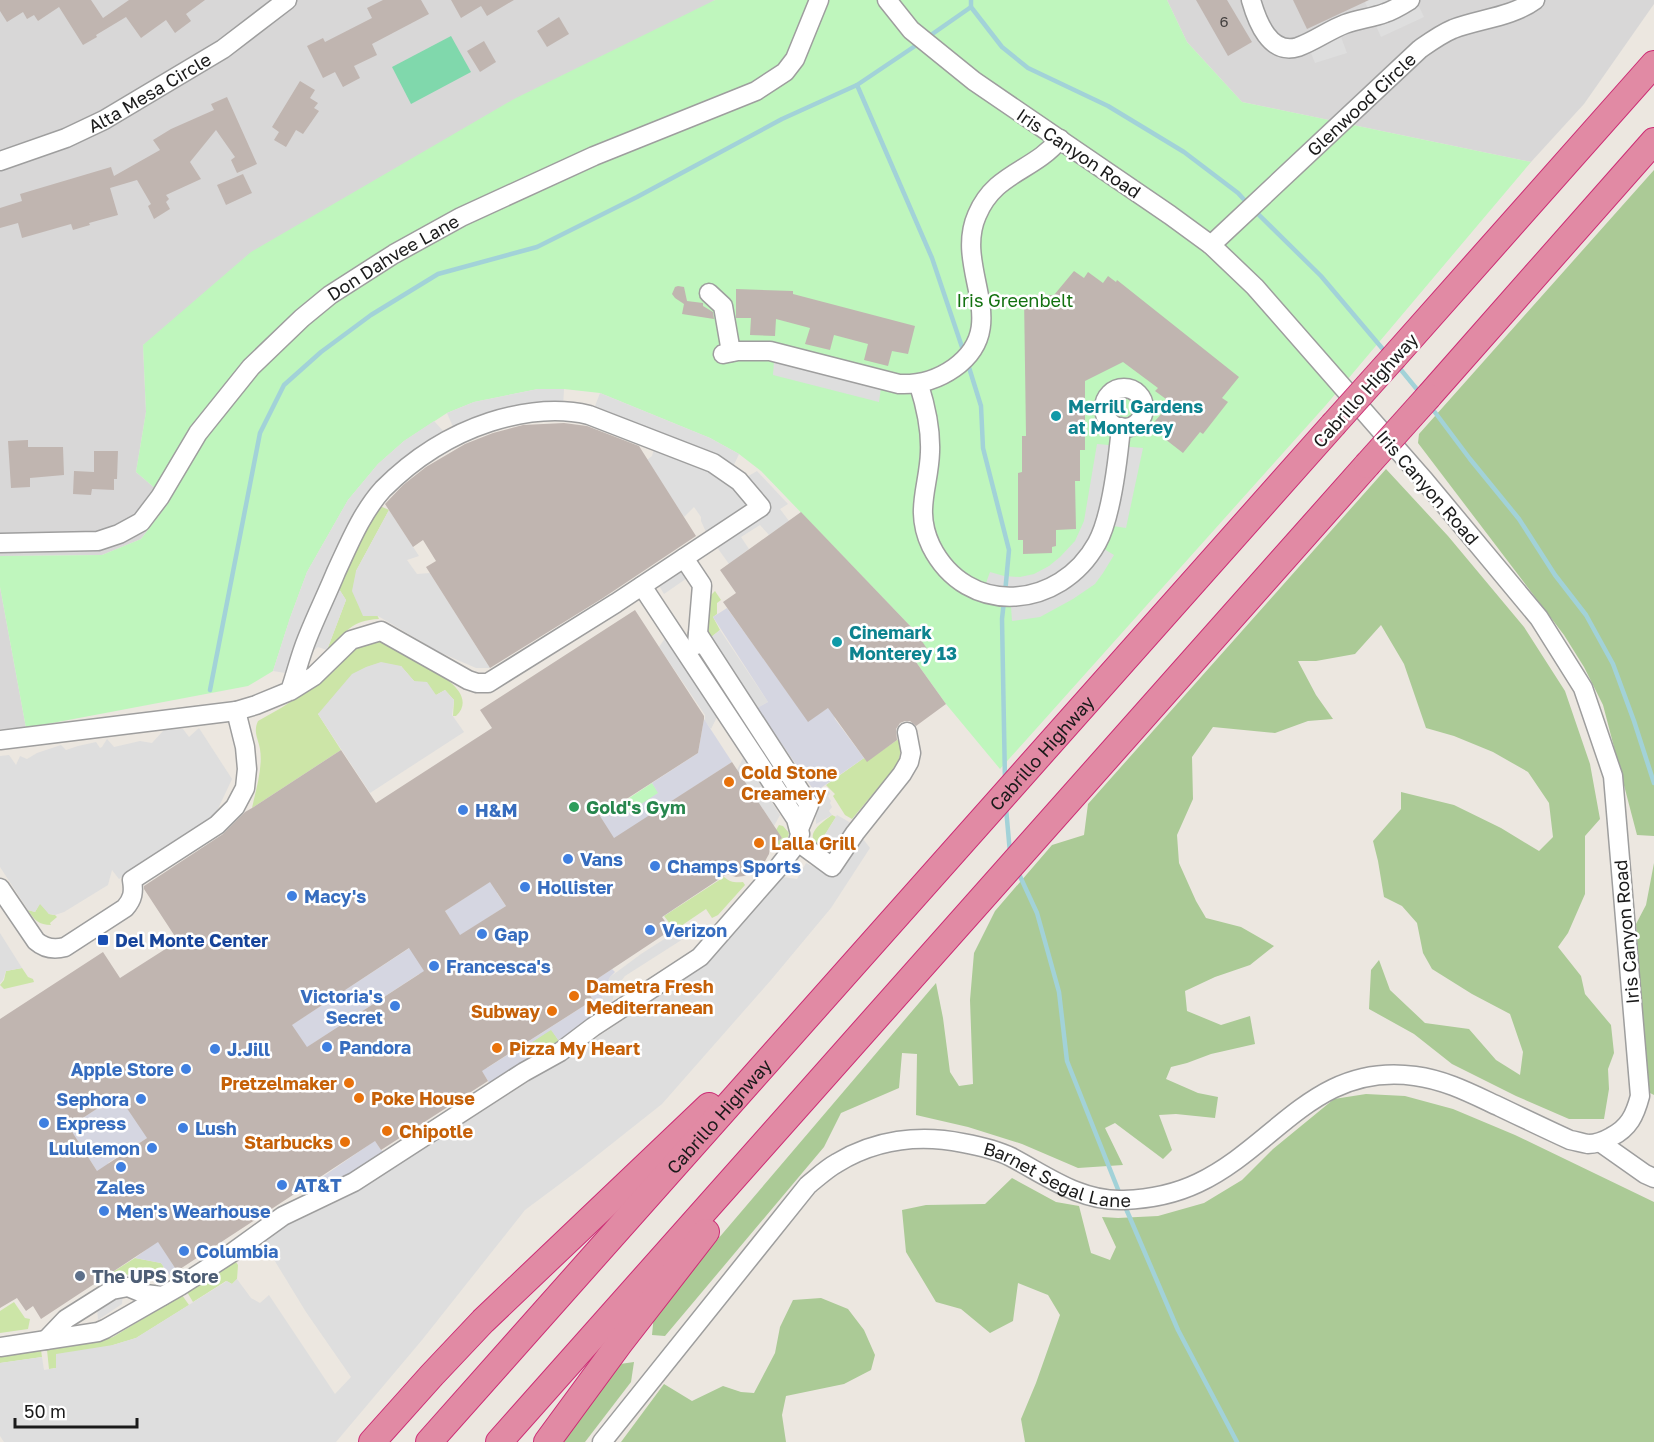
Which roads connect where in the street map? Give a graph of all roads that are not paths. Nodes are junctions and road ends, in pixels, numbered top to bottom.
1 (287, 0) edge
2 (819, 0) edge
3 (887, 0) edge
4 (1251, 0) edge
5 (1410, 0) edge
6 (1535, 0) edge
7 (1654, 64) edge
8 (1060, 139) junction
9 (1654, 141) edge
10 (0, 161) edge
11 (1211, 245) junction
12 (709, 293) dead end
13 (919, 385) junction
14 (1121, 427) dead end
15 (0, 543) edge
16 (684, 558) junction
17 (642, 586) junction
18 (698, 634) junction
19 (698, 670) junction
20 (290, 691) junction
21 (236, 711) junction
22 (907, 732) dead end
23 (0, 740) edge
24 (799, 835) junction
25 (0, 888) edge
26 (860, 1035) junction
27 (765, 1065) junction
28 (1601, 1143) junction
29 (1654, 1178) edge
30 (162, 1296) junction
31 (46, 1340) junction
32 (0, 1347) edge
33 (372, 1442) edge
34 (429, 1442) edge
35 (499, 1442) edge
36 (547, 1442) edge
37 (602, 1442) edge

1 - 10 street, Alta Mesa Circle
2 - 15 street, Don Dahvee Lane
3 - 8 street, Iris Canyon Road
4 - 5 street
6 - 11 street, Glenwood Circle
7 - 27 highway, Cabrillo Highway, bridge
8 - 11 street, Iris Canyon Road
8 - 13 street
9 - 26 highway, bridge
11 - 28 street, Iris Canyon Road
12 - 13 street
13 - 14 street
16 - 17 street
16 - 18 street
16 - 20 street
17 - 19 street
17 - 20 street
18 - 19 street
18 - 24 street
19 - 24 street
20 - 21 street
21 - 23 street
21 - 25 street
22 - 24 street
24 - 30 street
26 - 35 highway
26 - 36 highway
27 - 33 highway
27 - 34 highway, Cabrillo Highway
28 - 29 street
28 - 37 street, Barnet Segal Lane
30 - 31 street
30 - 31 street
31 - 32 street

